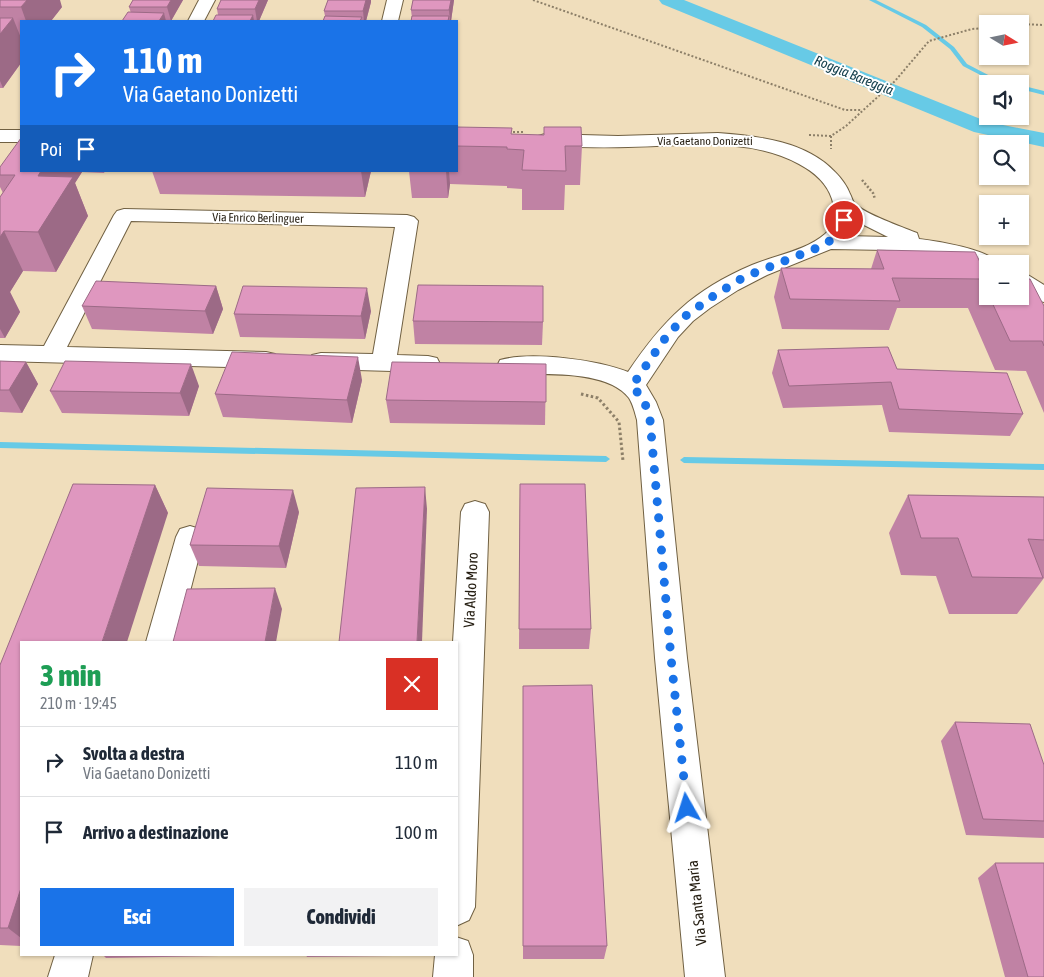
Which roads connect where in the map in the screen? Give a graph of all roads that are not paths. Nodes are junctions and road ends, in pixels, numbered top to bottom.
1 (207, 0) edge
2 (395, 0) edge
3 (197, 20) edge
4 (390, 20) edge
5 (0, 136) edge
6 (20, 136) edge
7 (528, 140) edge
8 (844, 206) junction
9 (826, 243) junction
10 (941, 250) junction
11 (979, 260) edge
12 (1029, 286) edge
13 (1044, 295) edge
14 (0, 353) edge
15 (52, 355) junction
16 (384, 362) junction
17 (451, 364) edge
18 (489, 366) edge
19 (632, 386) junction
20 (475, 512) dead end
21 (190, 537) edge
22 (161, 641) edge
23 (458, 865) edge
24 (74, 956) edge
25 (454, 956) edge
26 (68, 977) edge
27 (453, 977) edge
28 (705, 977) edge

1 - 3 street
2 - 4 street
5 - 6 street
7 - 8 street, Via Gaetano Donizetti
8 - 9 street
8 - 10 street
9 - 10 street
9 - 19 street
10 - 11 street
12 - 13 street
14 - 15 street
15 - 16 street
15 - 16 street, Via Enrico Berlinguer
16 - 17 street
18 - 19 street
19 - 28 street, Via Santa Maria
20 - 23 street, Via Aldo Moro
21 - 22 street
24 - 26 street
25 - 27 street

